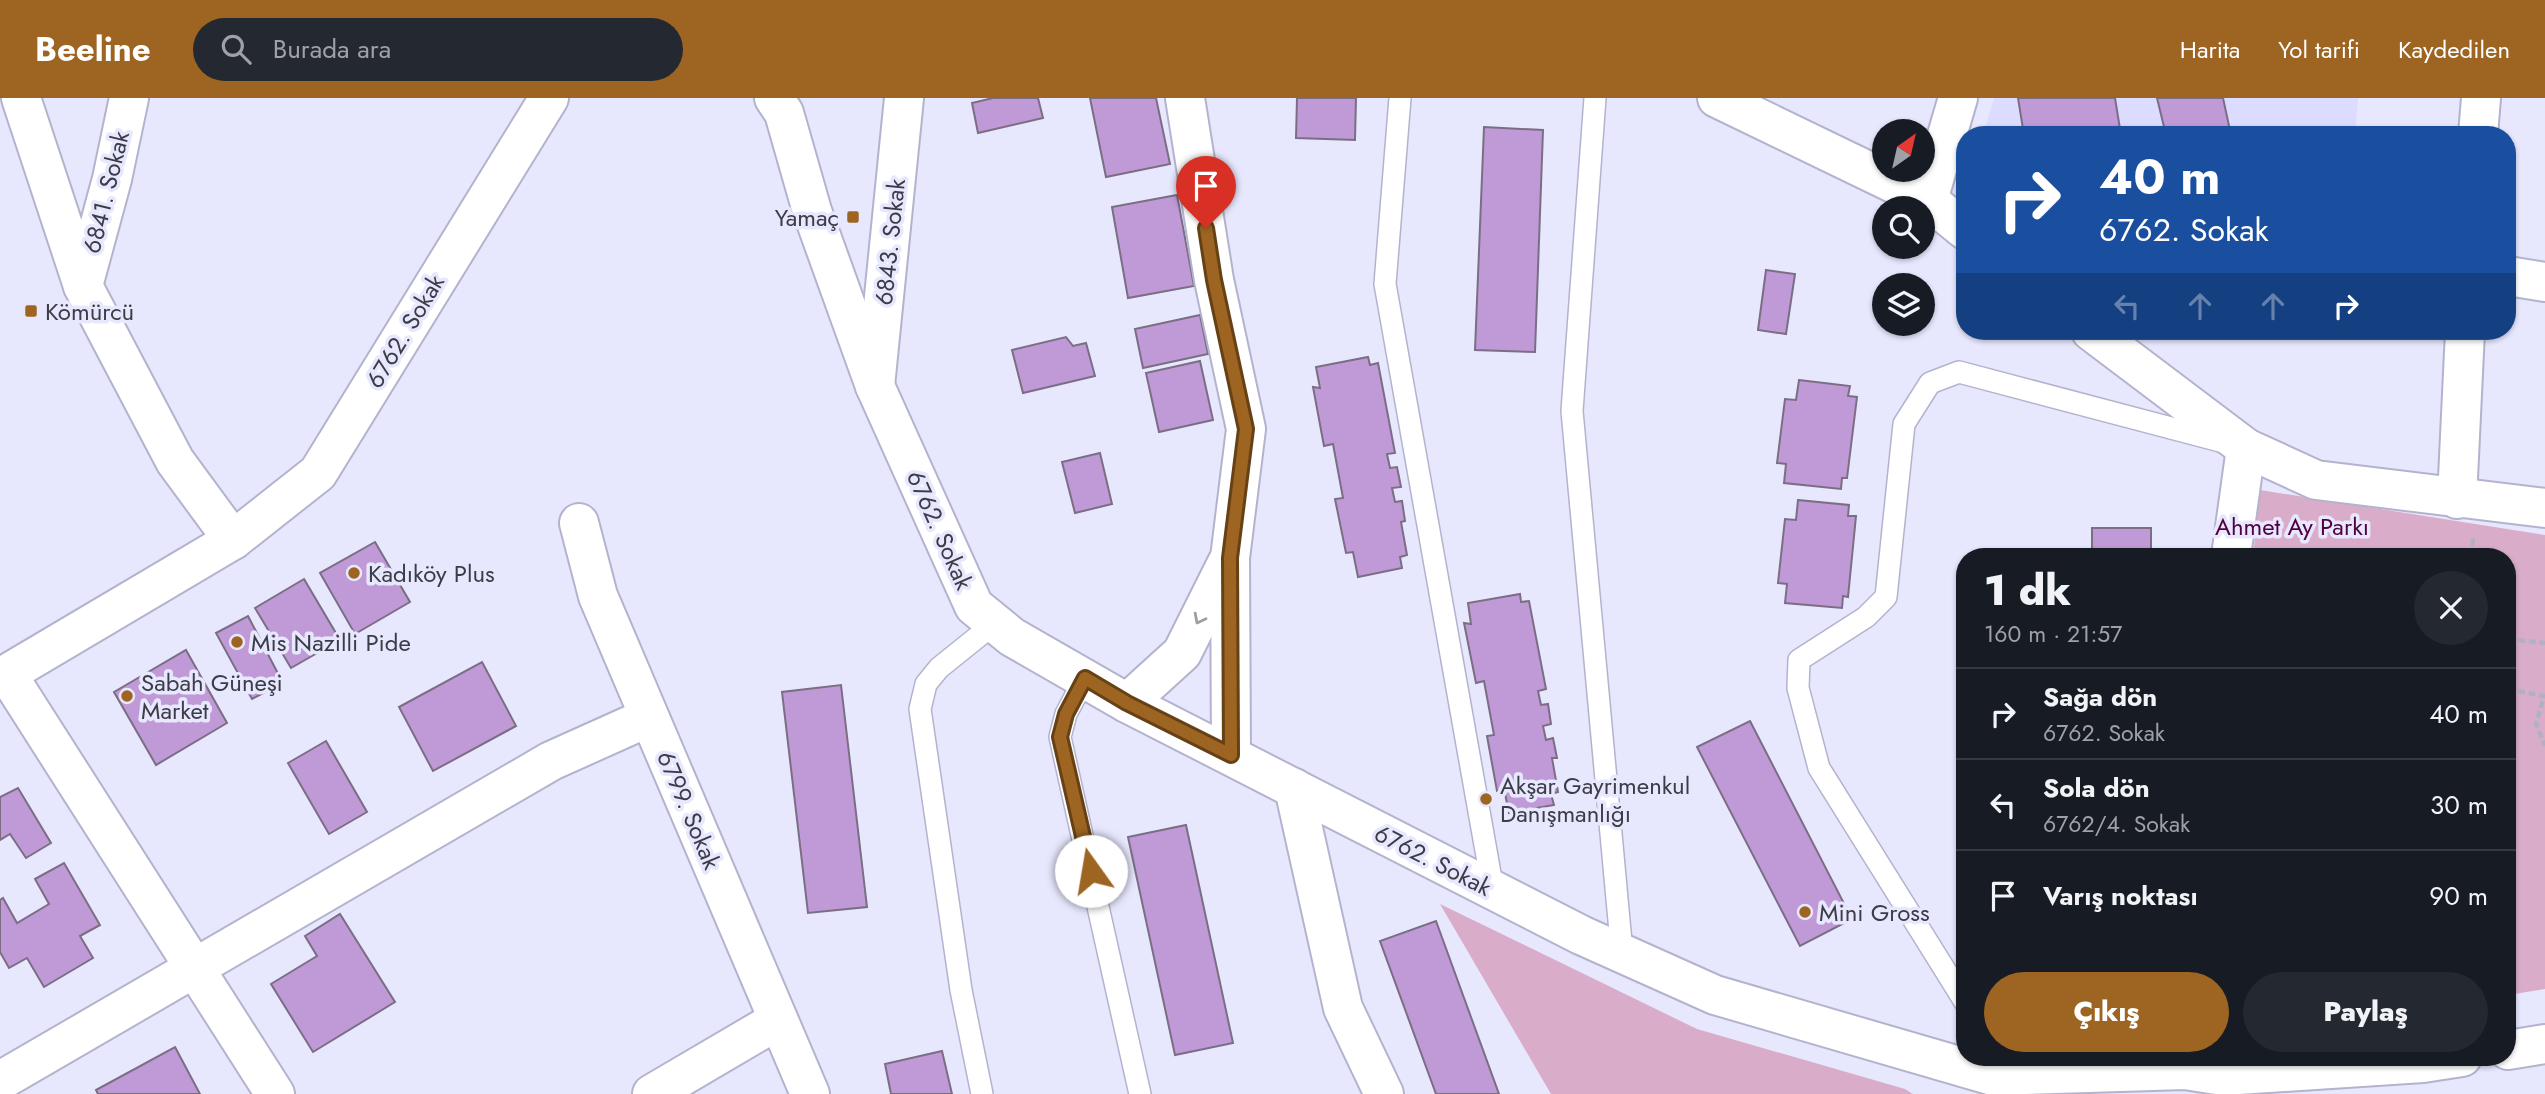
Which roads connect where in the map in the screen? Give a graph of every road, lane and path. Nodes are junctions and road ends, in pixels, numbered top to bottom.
1 (21, 98) edge
2 (129, 98) edge
3 (550, 98) edge
4 (774, 98) edge
5 (904, 98) edge
6 (1185, 98) edge
7 (1400, 98) edge
8 (1595, 98) edge
9 (1717, 98) edge
10 (1958, 98) edge
11 (2481, 98) edge
12 (0, 103) edge
13 (2479, 126) edge
14 (44, 169) junction
15 (1920, 196) edge
16 (1929, 196) edge
17 (1935, 206) edge
18 (1956, 223) edge
19 (2516, 277) edge
20 (2545, 282) edge
21 (83, 286) junction
22 (2465, 340) edge
23 (2125, 343) edge
24 (875, 386) junction
25 (2246, 448) junction
26 (2456, 499) junction
27 (2545, 508) edge
28 (579, 523) dead end
29 (233, 540) junction
30 (2232, 548) edge
31 (1230, 558) junction
32 (995, 623) junction
33 (2516, 640) edge
34 (2545, 643) edge
35 (4, 676) edge
36 (1085, 678) junction
37 (2516, 691) edge
38 (1127, 703) junction
39 (649, 717) junction
40 (2545, 746) edge
41 (1231, 755) junction
42 (1293, 788) junction
43 (1493, 890) junction
44 (1622, 953) junction
45 (195, 968) junction
46 (1956, 988) edge
47 (778, 1020) junction
48 (2545, 1044) edge
49 (2516, 1049) edge
50 (1956, 1066) edge
51 (1956, 1066) edge
52 (2141, 1066) edge
53 (2191, 1066) edge
54 (2396, 1066) edge
55 (1990, 1076) edge
56 (0, 1081) edge
57 (2226, 1085) edge
58 (275, 1094) edge
59 (652, 1094) edge
60 (810, 1094) edge
61 (982, 1094) edge
62 (1140, 1094) edge
63 (1384, 1094) edge

1 - 14 street
2 - 21 street, 6841. Sokak
3 - 29 street, 6762. Sokak
4 - 24 street, 6762. Sokak
5 - 24 street, 6843. Sokak
6 - 31 street
7 - 43 lane
8 - 44 lane
9 - 15 street
10 - 16 street
11 - 13 street
12 - 14 street
14 - 21 street
17 - 18 street
19 - 20 street
21 - 29 street
22 - 26 street
23 - 25 street
24 - 32 street, 6762. Sokak
25 - 26 street
25 - 30 street
25 - 46 lane
26 - 27 street
28 - 39 street, 6799. Sokak
29 - 35 street, 6762. Sokak
31 -> 38 street
31 - 41 street
32 - 36 street, 6762. Sokak
32 - 61 lane
33 - 34 path
35 - 45 street
36 - 38 street, 6762. Sokak
36 - 62 lane
37 - 40 path
38 - 41 street, 6762. Sokak
39 - 45 street
39 - 47 street, 6799. Sokak
41 - 42 street, 6762. Sokak
42 - 43 street, 6762. Sokak
42 - 63 street
43 - 44 street, 6762. Sokak
44 - 51 street, 6762. Sokak
45 - 56 street
45 - 58 street
47 - 59 street
47 - 60 street, 6799. Sokak
48 - 49 street
50 - 55 street, 6762. Sokak
52 - 55 street, 6762. Sokak
53 - 57 street, 6762. Sokak
54 - 57 street, 6762. Sokak

